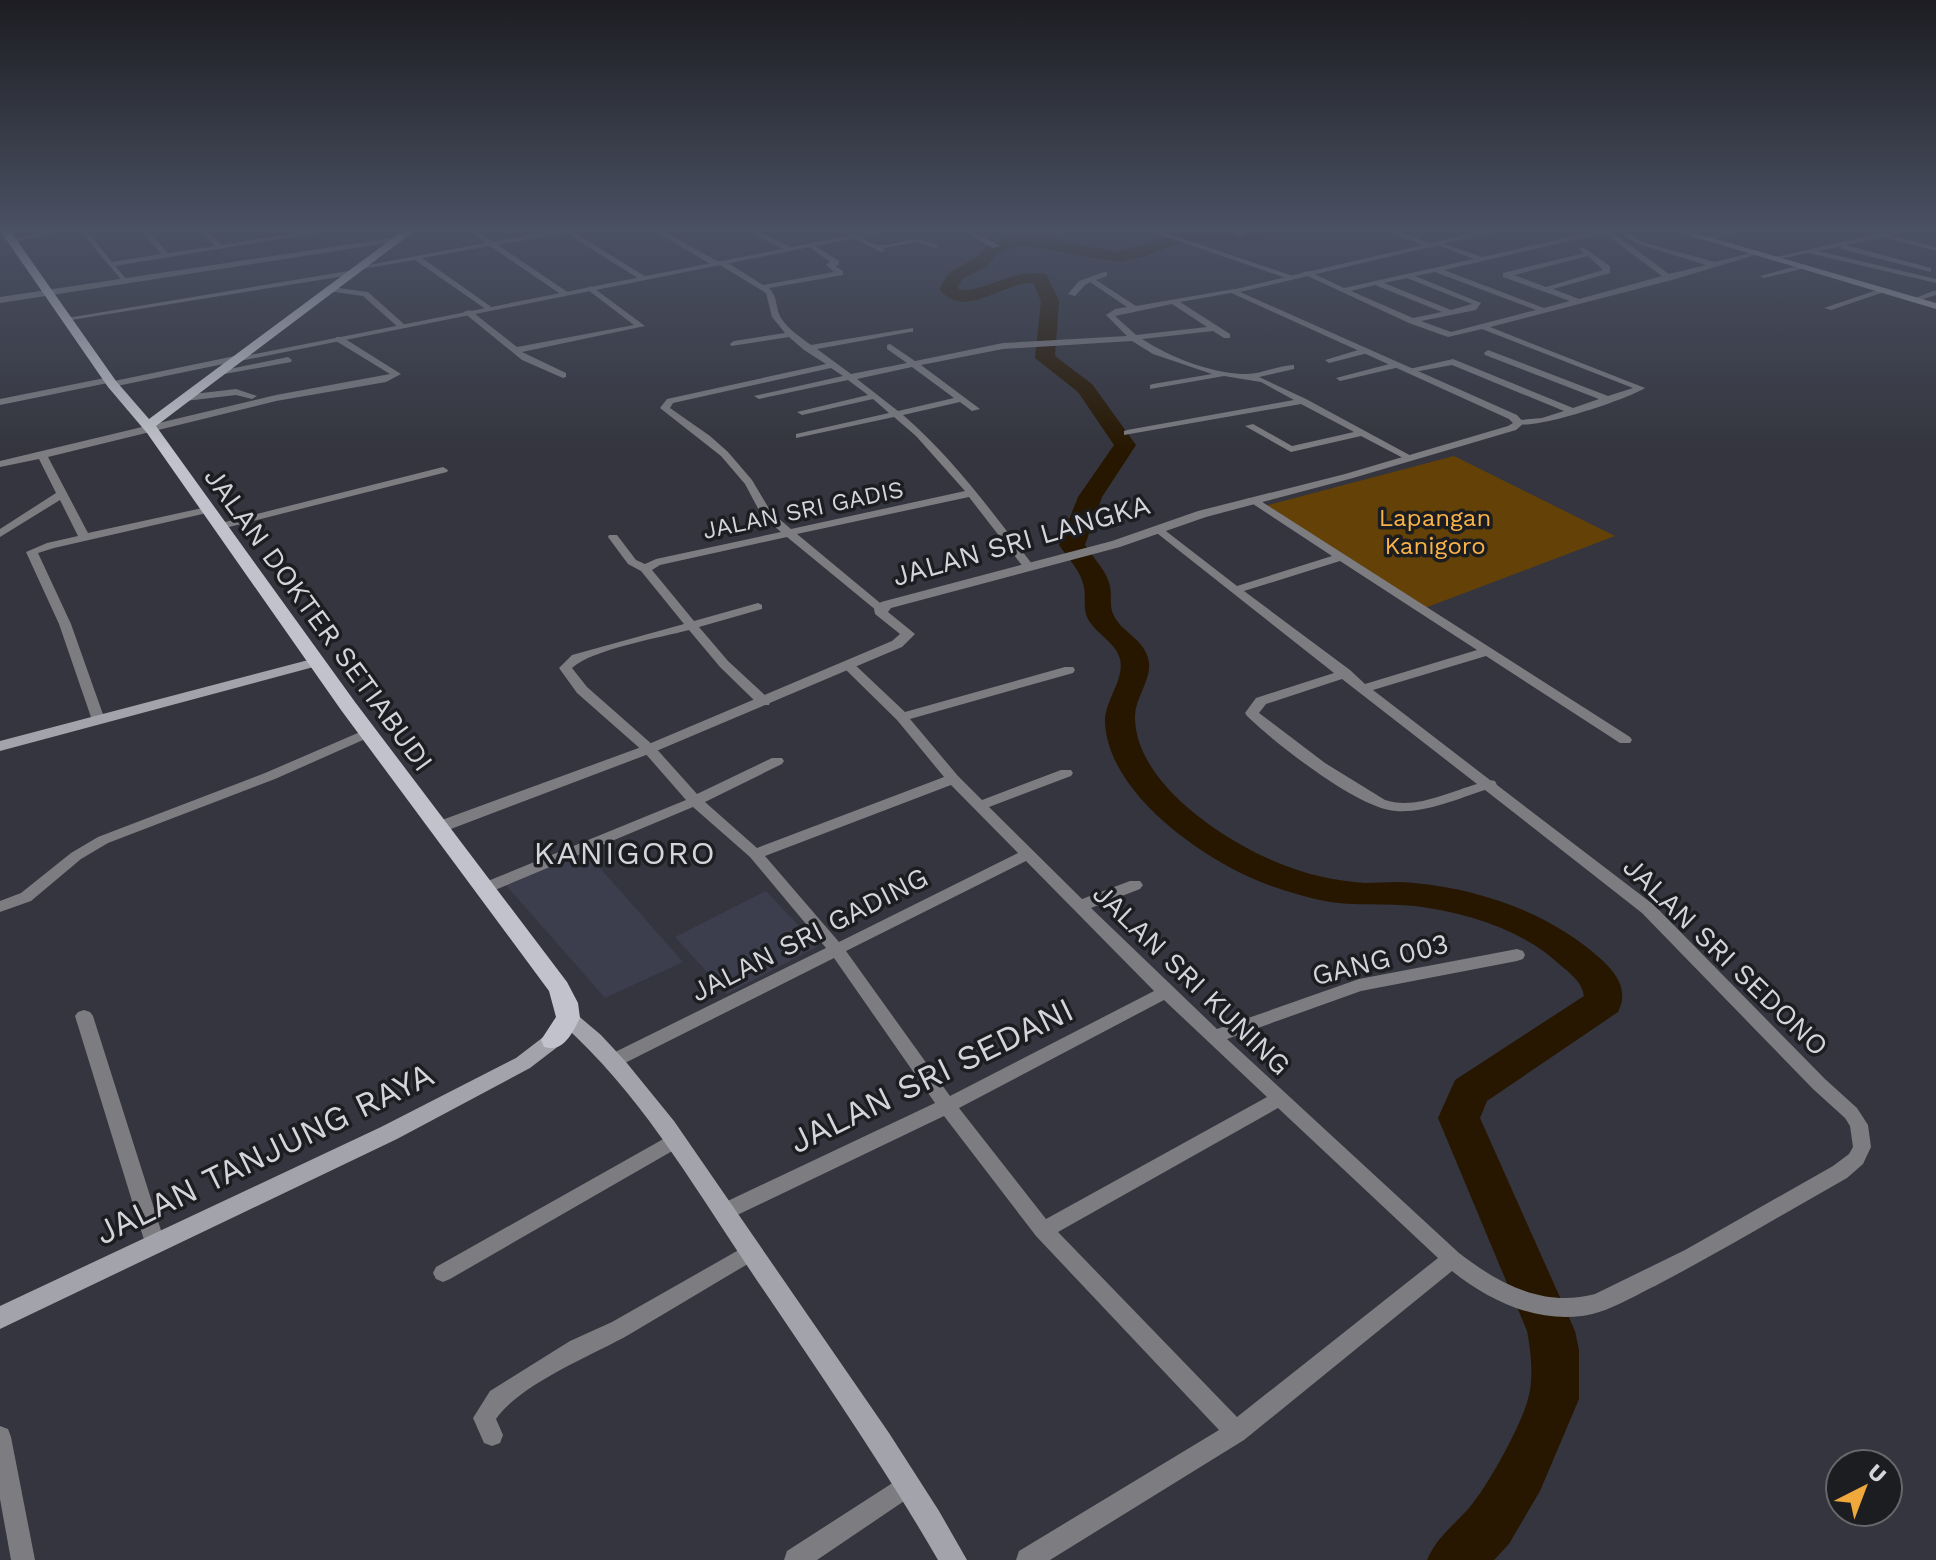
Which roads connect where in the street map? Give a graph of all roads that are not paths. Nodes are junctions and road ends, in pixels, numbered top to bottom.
1 (55, 305) edge
2 (150, 305) edge
3 (309, 305) edge
4 (377, 305) edge
5 (483, 305) edge
6 (504, 305) edge
7 (613, 305) edge
8 (774, 305) edge
9 (1129, 305) edge
10 (1152, 305) edge
11 (1179, 305) edge
12 (1262, 305) edge
13 (1376, 305) edge
14 (1430, 305) edge
15 (1476, 305) edge
16 (1530, 305) edge
17 (1564, 305) edge
18 (1838, 305) edge
19 (487, 308) junction
20 (1134, 308) junction
21 (1828, 308) dead end
22 (1544, 310) junction
23 (467, 312) junction
24 (1448, 312) junction
25 (65, 319) junction
26 (1412, 321) junction
27 (402, 326) junction
28 (1483, 327) junction
29 (1215, 328) junction
30 (910, 330) dead end
31 (791, 334) junction
32 (1227, 336) dead end
33 (1134, 338) junction
34 (339, 339) junction
35 (1521, 341) junction
36 (734, 344) dead end
37 (890, 347) dead end
38 (807, 348) junction
39 (517, 350) junction
40 (1365, 351) junction
41 (235, 359) junction
42 (288, 360) dead end
43 (1329, 360) dead end
44 (915, 363) junction
45 (831, 365) junction
46 (1397, 365) junction
47 (1291, 367) dead end
48 (763, 368) dead end
49 (1409, 370) junction
50 (219, 372) junction
51 (1225, 374) junction
52 (563, 375) dead end
53 (1251, 376) junction
54 (775, 377) junction
55 (850, 377) junction
56 (1340, 378) dead end
57 (111, 382) junction
58 (1153, 387) dead end
59 (252, 396) dead end
60 (759, 396) dead end
61 (875, 396) junction
62 (185, 398) junction
63 (963, 399) junction
64 (1609, 400) junction
65 (1303, 401) junction
66 (0, 402) edge
67 (975, 409) dead end
68 (1573, 411) junction
69 (802, 412) dead end
70 (896, 415) junction
71 (1519, 423) junction
72 (1250, 426) dead end
73 (150, 428) junction
74 (1127, 433) dead end
75 (1362, 433) junction
76 (799, 436) dead end
77 (42, 455) junction
78 (1410, 458) junction
79 (0, 464) edge
80 (443, 470) dead end
81 (63, 493) junction
82 (972, 493) junction
83 (1252, 500) junction
84 (207, 510) junction
85 (221, 526) junction
86 (1158, 530) junction
87 (0, 534) edge
88 (789, 534) junction
89 (613, 537) dead end
90 (85, 538) junction
91 (1342, 557) junction
92 (1028, 566) junction
93 (645, 569) junction
94 (1236, 590) junction
95 (758, 607) dead end
96 (881, 609) junction
97 (693, 626) junction
98 (1485, 652) junction
99 (316, 662) junction
100 (848, 665) junction
101 (1069, 670) dead end
102 (1346, 673) junction
103 (1365, 688) junction
104 (764, 702) junction
105 (902, 717) junction
106 (98, 720) junction
107 (367, 733) junction
108 (1625, 740) dead end
109 (0, 746) edge
110 (649, 749) junction
111 (777, 761) dead end
112 (1066, 773) dead end
113 (953, 779) junction
114 (1490, 784) junction
115 (695, 801) junction
116 (979, 806) junction
117 (437, 828) junction
118 (755, 854) junction
119 (1028, 854) junction
120 (1135, 885) dead end
121 (483, 889) junction
122 (1080, 906) junction
123 (0, 907) edge
124 (836, 949) junction
125 (1517, 955) dead end
126 (1166, 992) junction
127 (84, 1016) dead end
128 (568, 1018) junction
129 (1213, 1037) junction
130 (553, 1040) joint
131 (613, 1061) junction
132 (1278, 1099) junction
133 (947, 1106) junction
134 (674, 1141) junction
135 (724, 1212) junction
136 (1043, 1230) junction
137 (155, 1243) junction
138 (751, 1252) junction
139 (1452, 1259) junction
140 (443, 1273) dead end
141 (1580, 1307) joint
142 (0, 1318) edge
143 (1236, 1432) junction
144 (492, 1435) dead end
145 (0, 1437) edge
146 (908, 1485) junction
147 (7, 1517) edge
148 (23, 1560) edge
149 (796, 1560) edge
150 (953, 1560) edge
151 (1028, 1560) edge

1 - 25 main road, JALAN DOKTER SETIABUDI
2 - 25 street
3 - 41 main road
4 - 27 street
5 - 19 street
6 - 19 street
7 - 39 street
8 - 31 street
9 - 20 street
10 - 20 street
11 - 29 street
12 - 40 street
13 - 26 street
14 - 24 street
15 - 24 street
16 - 22 street
17 - 22 street
18 - 21 street
19 - 23 street
20 - 33 street
22 - 28 street
23 - 27 street
23 - 39 street
24 - 26 street
25 - 57 main road, JALAN DOKTER SETIABUDI
26 - 28 street
27 - 34 street
28 - 35 street
29 - 32 street
29 - 33 street
30 - 38 street
31 - 36 street
31 - 38 street
33 - 44 street
33 - 51 street
34 - 41 street
34 - 73 street
35 - 64 street
35 - 64 street
37 - 44 street
38 - 45 street
39 - 52 street
40 - 43 street
40 - 46 street
41 - 50 main road
41 - 57 street
42 - 50 street
44 - 55 street
44 - 63 street
45 - 54 street
45 - 55 street
46 - 49 street
46 - 56 street
47 - 53 street
48 - 54 street
49 - 68 street
49 - 71 street
50 - 62 main road
51 - 53 street
51 - 58 street
53 - 65 street
54 - 88 street
55 - 60 street
55 - 61 street
57 - 66 street
57 - 73 main road, JALAN DOKTER SETIABUDI
59 - 62 street
61 - 69 street
61 - 70 street
62 - 73 main road
63 - 67 street
63 - 70 street
64 - 68 street
65 - 74 street
65 - 75 street
68 - 71 street
70 - 76 street
70 - 82 street
71 - 78 street, JALAN SRI LANGKA
72 - 75 street
73 - 77 street
73 - 84 main road, JALAN DOKTER SETIABUDI
75 - 78 street
77 - 79 street
77 - 81 street
78 - 83 street, JALAN SRI LANGKA
80 - 85 street
81 - 87 street
81 - 90 street
82 - 88 street, JALAN SRI GADIS
82 - 92 street
83 - 86 street, JALAN SRI LANGKA
83 - 91 street
84 - 85 main road, JALAN DOKTER SETIABUDI
84 - 90 street
85 - 99 main road, JALAN DOKTER SETIABUDI
86 - 92 street, JALAN SRI LANGKA
86 - 94 street, JALAN SRI SEDONO
88 - 93 street, JALAN SRI GADIS
88 - 96 street
89 - 93 street
90 - 106 street
91 - 94 street
91 - 98 street
92 - 96 street, JALAN SRI LANGKA
93 - 97 street
94 - 102 street, JALAN SRI SEDONO
95 - 97 street
96 - 100 street, JALAN SRI LANGKA
97 - 104 street
97 - 110 street
98 - 103 street
98 - 108 street
99 - 106 main road
99 - 107 main road, JALAN DOKTER SETIABUDI
100 - 104 street, JALAN SRI LANGKA
100 - 105 street, JALAN SRI KUNING
101 - 105 street
102 - 103 street, JALAN SRI SEDONO
102 - 114 street
103 - 114 street, JALAN SRI SEDONO
104 - 110 street, JALAN SRI LANGKA
105 - 113 street, JALAN SRI KUNING
106 - 109 main road
107 - 117 main road, JALAN DOKTER SETIABUDI
107 - 123 street
110 - 115 street
110 - 117 street, JALAN SRI LANGKA
111 - 115 street
112 - 116 street
113 - 116 street, JALAN SRI KUNING
113 - 118 street
114 - 141 street, JALAN SRI SEDONO
115 - 118 street
115 - 121 street
116 - 119 street, JALAN SRI KUNING
117 - 121 main road, JALAN DOKTER SETIABUDI
118 - 124 street
119 - 122 street, JALAN SRI KUNING
119 - 124 street, JALAN SRI GADING
120 - 122 street
121 - 128 main road, JALAN DOKTER SETIABUDI
122 - 126 street, JALAN SRI KUNING
124 - 131 street, JALAN SRI GADING
124 - 133 street
125 - 129 street, GANG 003
126 - 129 street, JALAN SRI KUNING
126 - 133 street, JALAN SRI SEDANI
127 - 137 street
128 - 130 main road
128 - 131 main road
129 - 132 street, JALAN SRI KUNING
130 - 137 main road, JALAN TANJUNG RAYA
131 - 134 main road
132 - 136 street
132 - 139 street, JALAN SRI KUNING
133 - 135 street, JALAN SRI SEDANI
133 - 136 street
134 - 135 main road
134 - 140 street
135 - 138 main road
136 - 143 street
137 - 142 main road, JALAN TANJUNG RAYA
138 - 144 street
138 - 146 main road
139 - 141 street, JALAN SRI KUNING
139 - 143 street
143 - 151 street
145 - 147 street
146 - 149 street
146 - 150 main road
147 - 148 street

